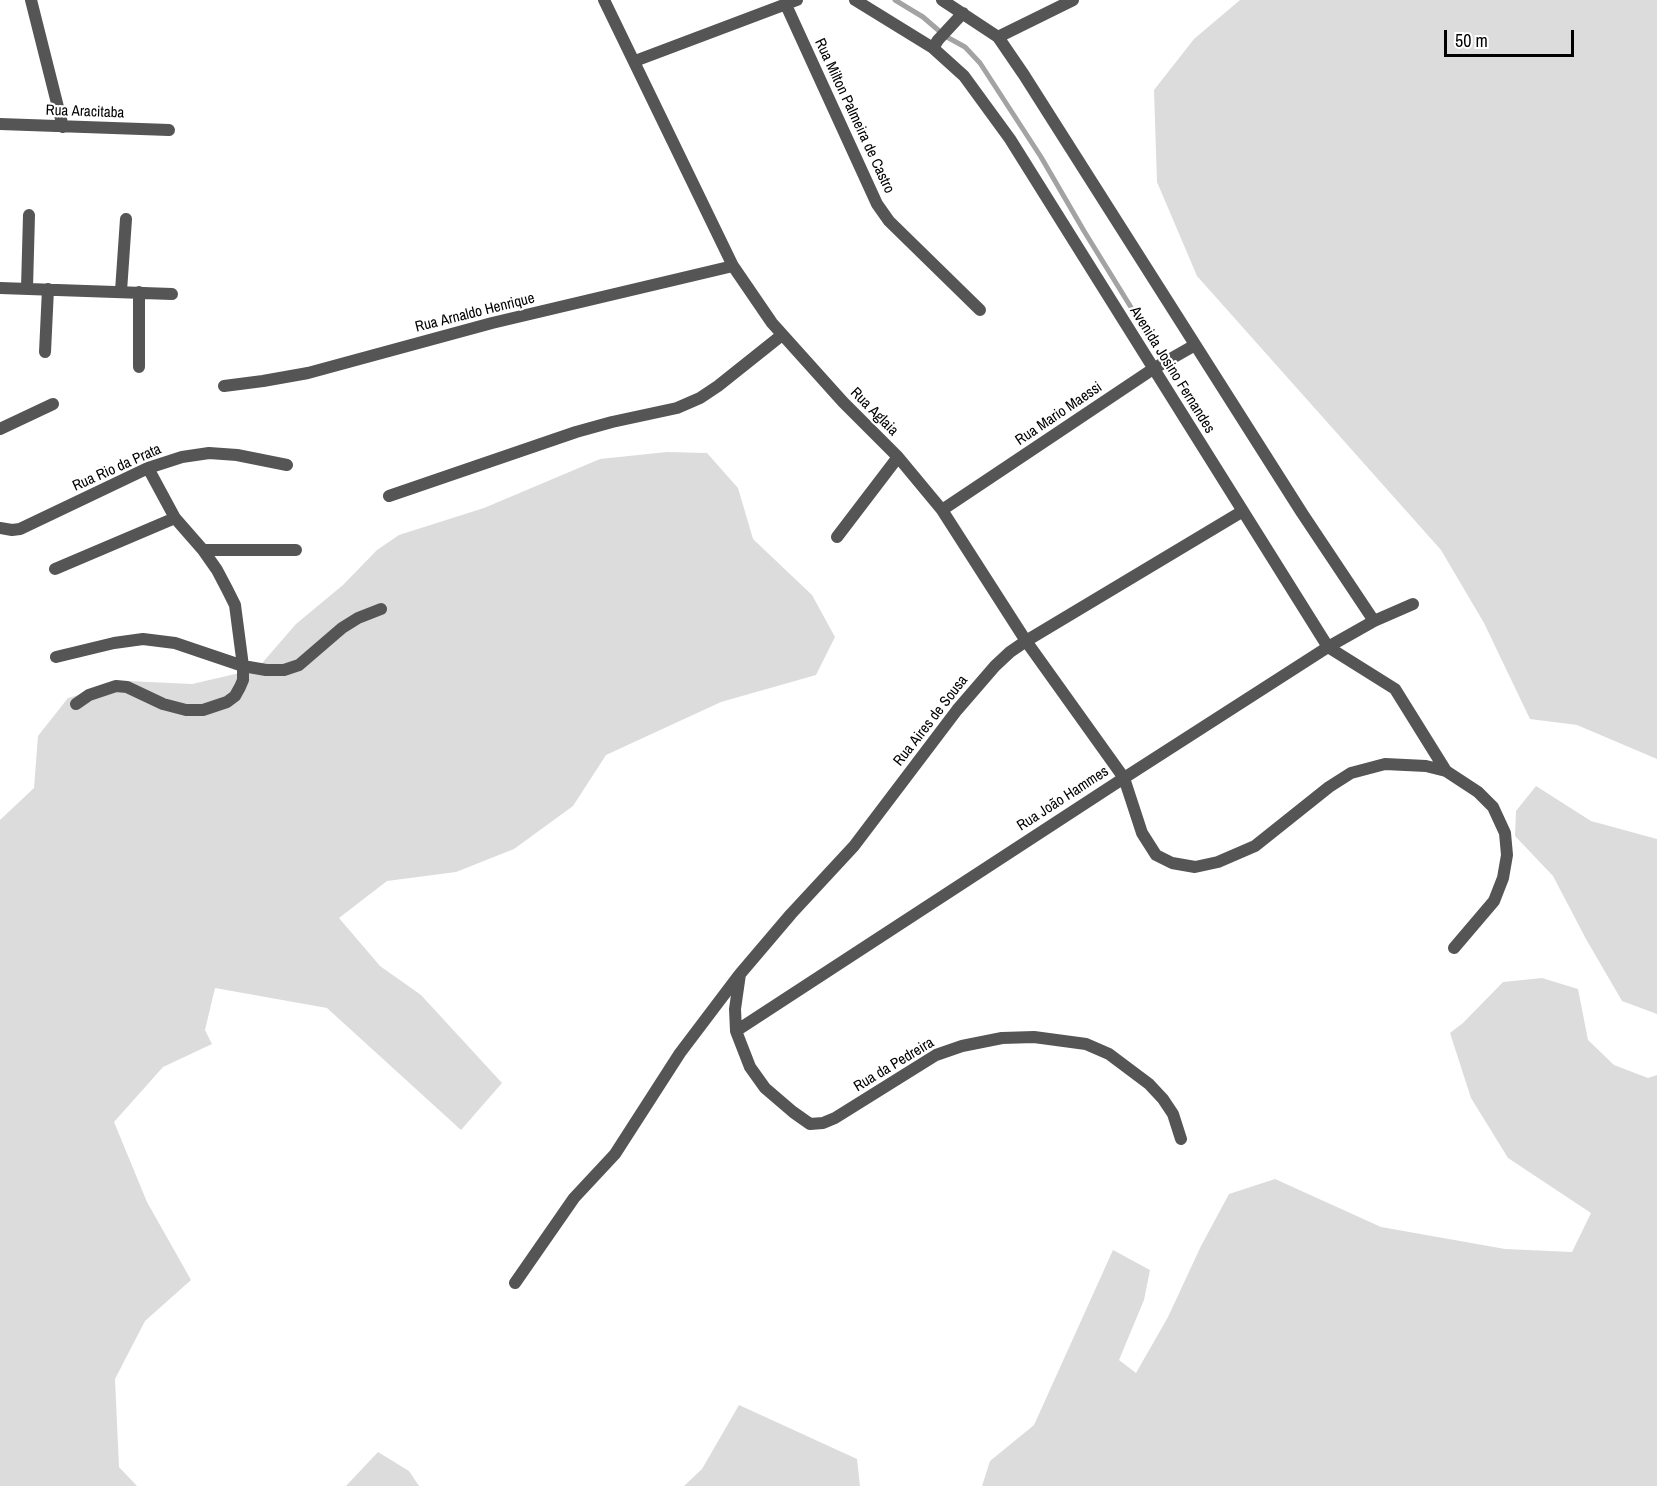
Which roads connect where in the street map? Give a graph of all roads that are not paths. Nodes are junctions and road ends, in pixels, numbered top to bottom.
1 (31, 0) edge
2 (604, 0) edge
3 (855, 0) edge
4 (942, 0) edge
5 (1073, 0) edge
6 (792, 2) edge
7 (963, 13) junction
8 (998, 37) junction
9 (935, 44) junction
10 (635, 61) junction
11 (0, 124) edge
12 (63, 127) junction
13 (169, 130) dead end
14 (29, 216) dead end
15 (126, 219) dead end
16 (733, 266) junction
17 (0, 288) edge
18 (27, 288) junction
19 (48, 289) junction
20 (121, 291) junction
21 (139, 292) junction
22 (172, 294) dead end
23 (980, 310) dead end
24 (782, 334) junction
25 (1195, 345) junction
26 (45, 352) dead end
27 (140, 367) dead end
28 (1153, 369) junction
29 (224, 386) dead end
30 (53, 404) dead end
31 (0, 429) edge
32 (897, 456) junction
33 (287, 465) dead end
34 (148, 468) junction
35 (389, 496) dead end
36 (942, 510) junction
37 (1243, 511) junction
38 (175, 518) junction
39 (0, 528) edge
40 (837, 537) dead end
41 (203, 550) junction
42 (296, 550) dead end
43 (55, 569) dead end
44 (1413, 604) dead end
45 (381, 609) dead end
46 (1374, 621) junction
47 (1026, 640) junction
48 (1328, 647) junction
49 (56, 657) dead end
50 (243, 666) junction
51 (76, 704) dead end
52 (1446, 771) junction
53 (1124, 778) junction
54 (1454, 948) dead end
55 (740, 974) junction
56 (736, 1031) junction
57 (1181, 1139) dead end
58 (515, 1283) dead end

1 - 12 street
2 - 10 street, Rua Aglaia
3 - 9 street, Avenida Josino Fernandes
4 - 7 street
5 - 8 street
6 - 10 street
6 - 23 street, Rua Milton Palmeira de Castro
7 - 8 street
7 - 9 street
8 - 25 street
9 - 28 street, Avenida Josino Fernandes
10 - 16 street, Rua Aglaia
11 - 12 street, Rua Aracitaba
12 - 13 street, Rua Aracitaba
14 - 18 street
15 - 20 street
16 - 24 street, Rua Aglaia
16 - 29 street, Rua Arnaldo Henrique
17 - 18 street
18 - 19 street
19 - 20 street
19 - 26 street
20 - 21 street
21 - 22 street
21 - 27 street
24 - 32 street, Rua Aglaia
24 - 35 street
25 - 28 street, Rua Mario Maessi
25 - 46 street
28 - 36 street, Rua Mario Maessi
28 - 37 street, Avenida Josino Fernandes
30 - 31 street
32 - 36 street, Rua Aglaia
32 - 40 street
33 - 34 street, Rua Rio da Prata
34 - 38 street
34 - 39 street, Rua Rio da Prata
36 - 47 street, Rua Aglaia
37 - 47 street, Rua Aires de Sousa
37 - 48 street, Avenida Josino Fernandes
38 - 41 street
38 - 43 street
41 - 42 street
41 - 50 street
44 - 46 street, Rua João Hammes
45 - 50 street
46 - 48 street, Rua João Hammes
47 - 53 street, Rua Aglaia
47 - 55 street, Rua Aires de Sousa
48 - 52 street, Avenida Josino Fernandes
48 - 53 street, Rua João Hammes
49 - 50 street
50 - 51 street
52 - 53 street, Rua Aglaia
52 - 54 street
53 - 56 street, Rua João Hammes
55 - 56 street
55 - 58 street, Rua Aires de Sousa
56 - 57 street, Rua da Pedreira

